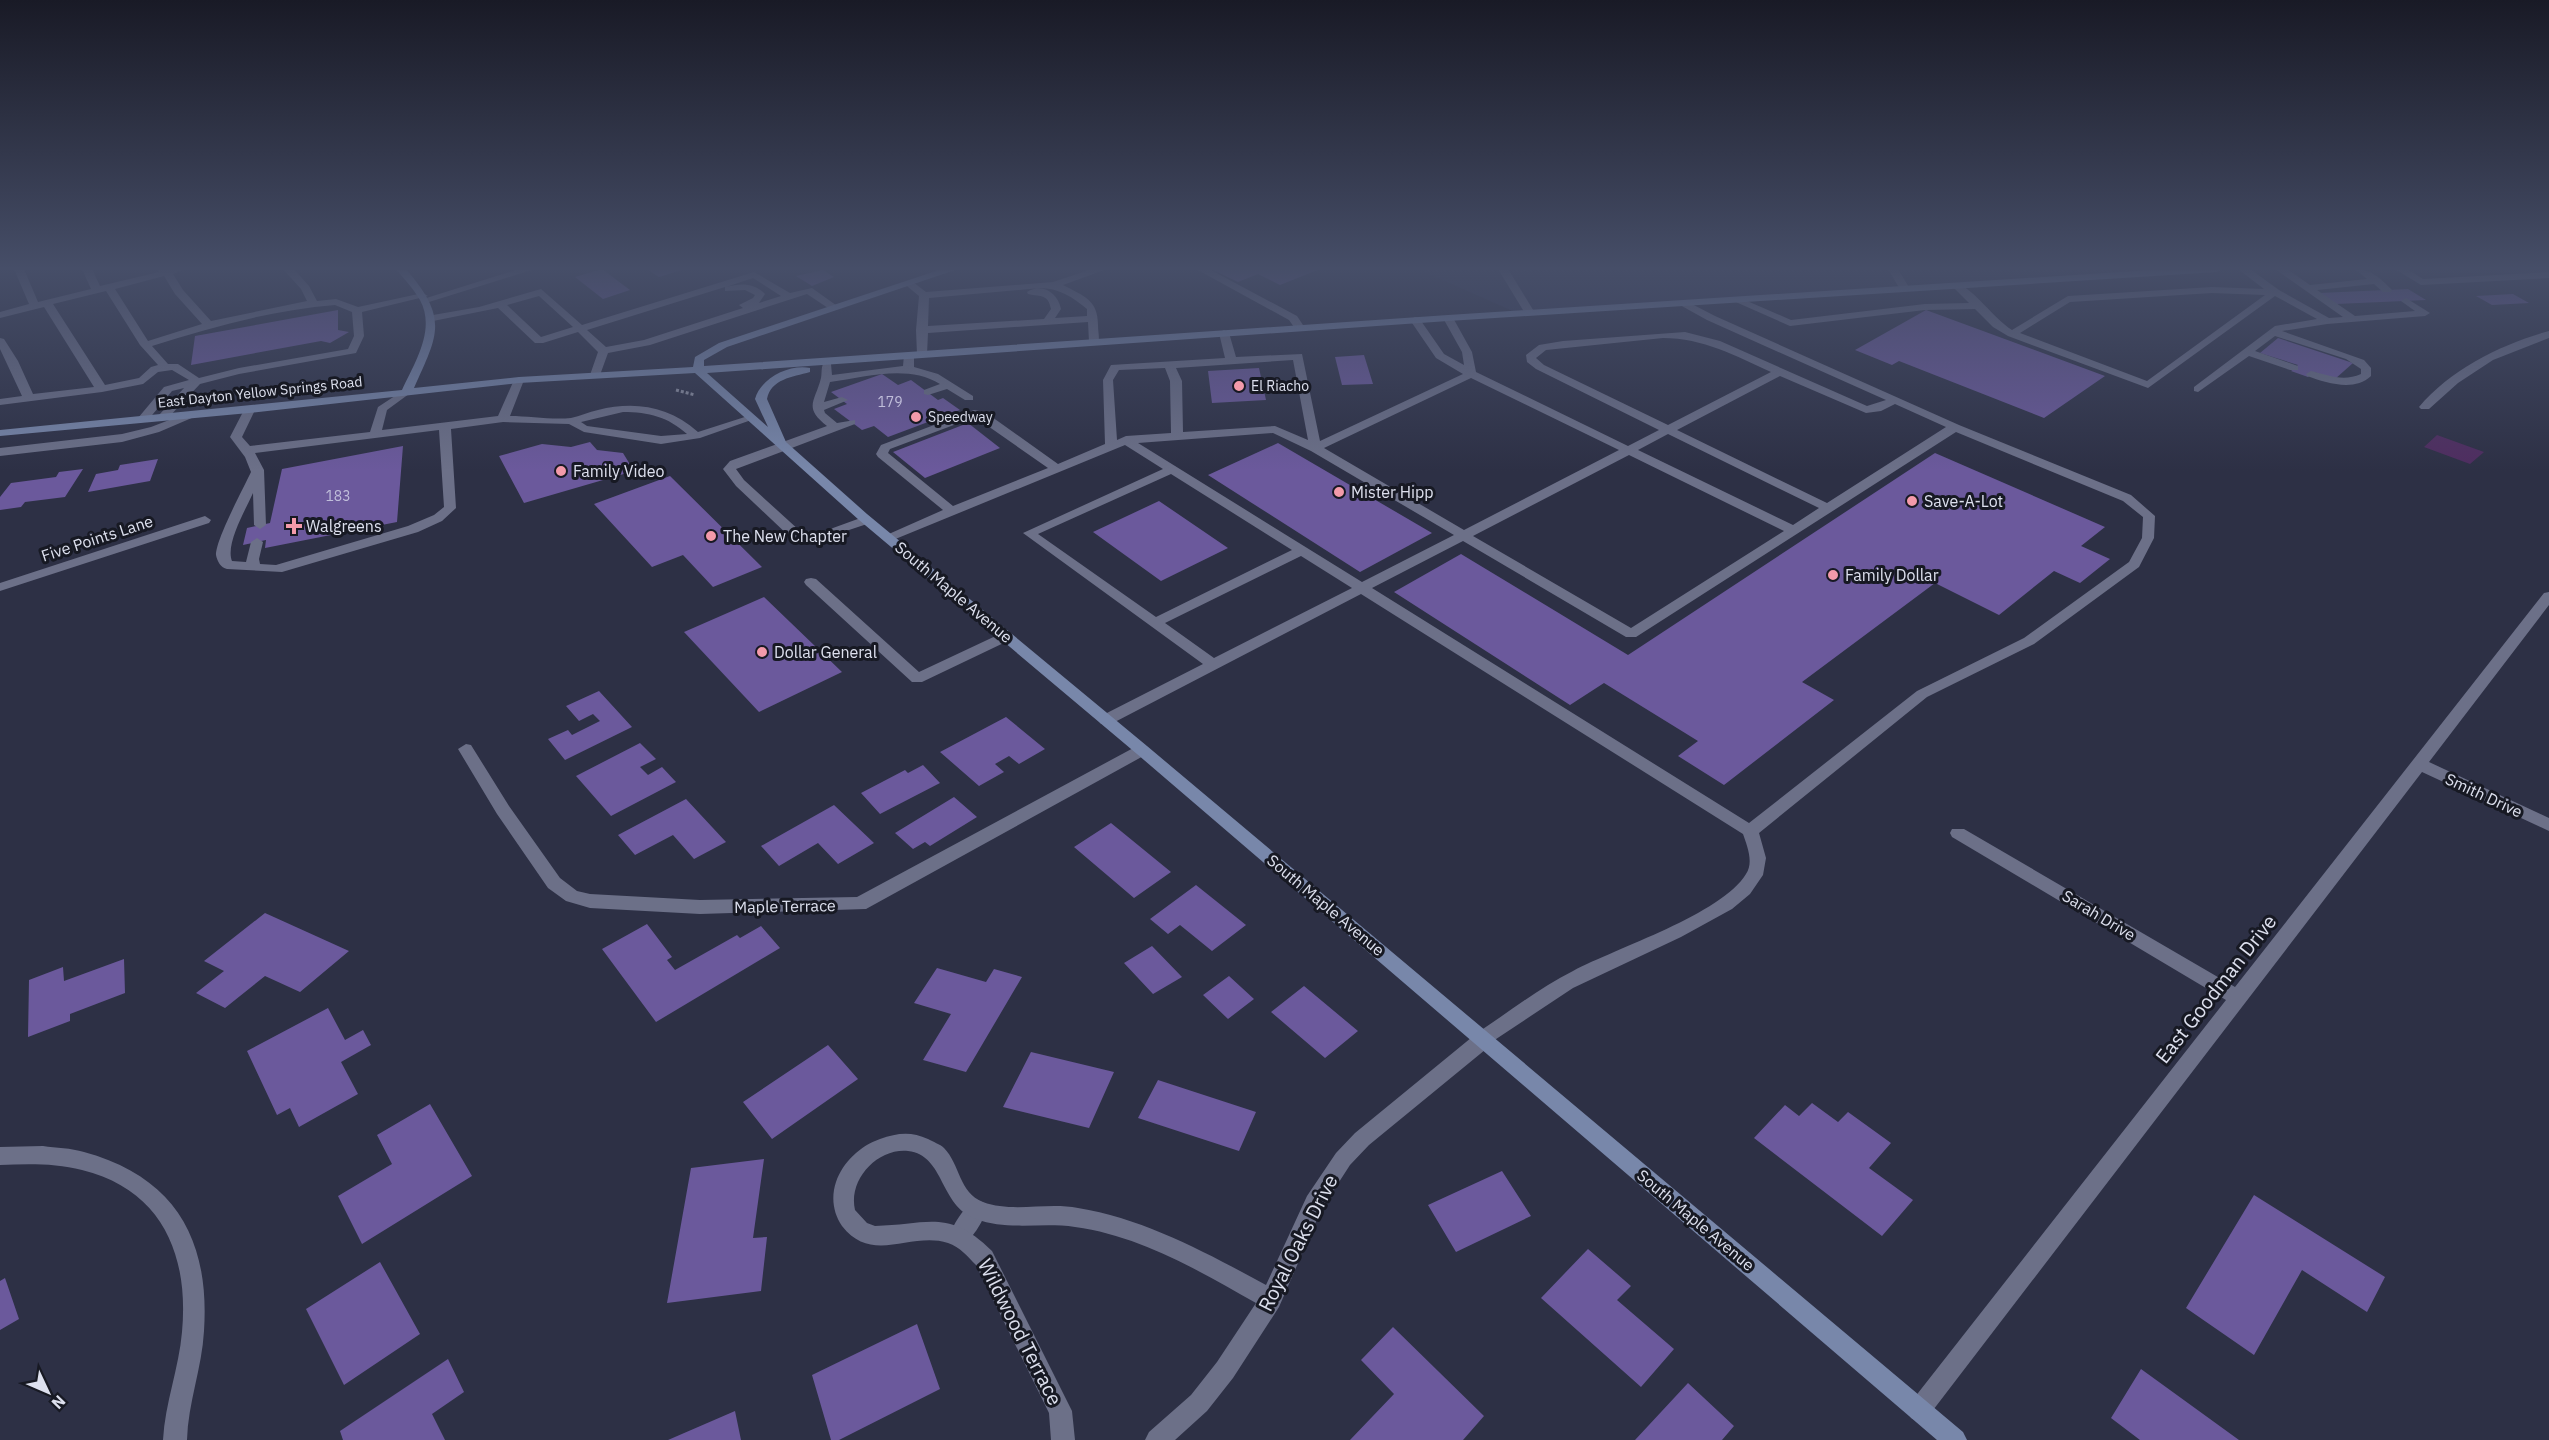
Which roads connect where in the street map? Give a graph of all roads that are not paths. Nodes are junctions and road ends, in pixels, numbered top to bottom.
1 (66, 336) edge
2 (140, 336) edge
3 (173, 336) edge
4 (359, 336) edge
5 (431, 336) edge
6 (534, 336) edge
7 (556, 336) edge
8 (589, 336) edge
9 (667, 336) edge
10 (750, 336) edge
11 (921, 336) edge
12 (1094, 336) edge
13 (1178, 336) edge
14 (1225, 336) edge
15 (1427, 336) edge
16 (1458, 336) edge
17 (1650, 336) edge
18 (1690, 336) edge
19 (1752, 336) edge
20 (2018, 336) edge
21 (2214, 336) edge
22 (2268, 336) edge
23 (2287, 336) edge
24 (2544, 336) edge
25 (0, 341) edge
26 (1094, 342) junction
27 (145, 345) junction
28 (604, 351) junction
29 (2247, 352) junction
30 (922, 354) junction
31 (909, 355) junction
32 (865, 357) junction
33 (1231, 360) junction
34 (1169, 364) junction
35 (170, 366) junction
36 (827, 366) junction
37 (2294, 368) dead end
38 (908, 369) junction
39 (698, 370) junction
40 (921, 372) junction
41 (1780, 372) junction
42 (1471, 374) junction
43 (2311, 374) dead end
44 (595, 375) junction
45 (826, 379) junction
46 (519, 380) junction
47 (197, 381) junction
48 (893, 382) dead end
49 (948, 385) junction
50 (102, 389) junction
51 (2198, 389) dead end
52 (408, 391) junction
53 (928, 392) dead end
54 (29, 398) junction
55 (969, 398) dead end
56 (842, 400) dead end
57 (1895, 400) junction
58 (0, 402) edge
59 (2425, 407) dead end
60 (818, 408) junction
61 (249, 410) junction
62 (190, 415) junction
63 (163, 417) junction
64 (144, 418) junction
65 (751, 418) junction
66 (503, 419) junction
67 (572, 421) junction
68 (850, 422) dead end
69 (445, 426) junction
70 (1955, 427) junction
71 (835, 428) junction
72 (1668, 430) junction
73 (0, 433) edge
74 (375, 435) junction
75 (696, 436) junction
76 (1177, 436) junction
77 (1126, 440) junction
78 (1111, 446) junction
79 (783, 447) junction
80 (1315, 448) junction
81 (249, 450) junction
82 (1629, 451) junction
83 (0, 452) edge
84 (1056, 468) junction
85 (1172, 469) junction
86 (258, 470) junction
87 (1828, 508) junction
88 (952, 511) junction
89 (205, 520) dead end
90 (866, 520) junction
91 (260, 525) dead end
92 (1795, 531) junction
93 (1465, 536) junction
94 (888, 537) junction
95 (257, 542) dead end
96 (1302, 550) junction
97 (254, 567) junction
98 (811, 582) dead end
99 (0, 588) edge
100 (1363, 589) junction
101 (2549, 596) edge
102 (1155, 623) junction
103 (1007, 636) junction
104 (1214, 665) junction
105 (1106, 720) junction
106 (466, 749) dead end
107 (1142, 750) junction
108 (2419, 764) junction
109 (2549, 825) edge
110 (1750, 831) junction
111 (1959, 833) dead end
112 (2238, 998) junction
113 (1484, 1039) junction
114 (0, 1156) edge
115 (977, 1210) junction
116 (960, 1235) junction
117 (1271, 1299) junction
118 (1919, 1410) junction
119 (176, 1440) edge
120 (1063, 1440) edge
121 (1157, 1440) edge
122 (1954, 1440) edge

1 - 50 street
2 - 27 street
3 - 27 street
4 - 47 street
5 - 52 main road
6 - 7 street
8 - 28 street
9 - 28 street
10 - 39 main road
11 - 30 street
12 - 26 street
13 - 26 main road, East Dayton Yellow Springs Road
14 - 33 street
15 - 42 street
16 - 42 street
17 - 72 street
18 - 41 street
19 - 57 street
20 - 21 street
22 - 29 street
23 - 43 street
24 - 59 street
25 - 54 street
26 - 30 main road, East Dayton Yellow Springs Road
27 - 35 street
28 - 44 street
29 - 37 street
29 - 51 street
30 - 31 main road, East Dayton Yellow Springs Road
31 - 32 main road, East Dayton Yellow Springs Road
31 - 38 street
32 - 36 main road
32 - 39 main road, East Dayton Yellow Springs Road
33 - 34 street
33 - 80 street
34 - 76 street
34 - 78 street
35 - 47 street
35 - 50 street
36 - 45 street
36 - 79 main road
38 - 40 street
38 - 45 street
39 - 44 main road, East Dayton Yellow Springs Road
39 - 65 main road, South Maple Avenue
40 - 48 street
40 - 49 street
41 - 57 street
41 - 72 street
42 - 80 street
42 - 82 street
44 - 46 main road, East Dayton Yellow Springs Road
45 - 60 street
46 - 52 main road, East Dayton Yellow Springs Road
46 - 66 street
47 - 63 street
47 - 64 street
49 - 53 street
49 - 55 street
50 - 54 street
52 - 61 main road, East Dayton Yellow Springs Road
52 - 74 street
54 - 58 street
56 - 60 street
57 - 70 street
60 - 71 street
61 - 62 main road, East Dayton Yellow Springs Road
61 - 81 street
62 - 63 main road, East Dayton Yellow Springs Road
62 - 83 street
63 - 64 main road, East Dayton Yellow Springs Road
64 - 73 main road, East Dayton Yellow Springs Road
65 - 75 street
65 - 79 main road, South Maple Avenue
66 - 67 street
66 - 69 street
67 - 75 street
67 - 75 street
68 - 71 street
69 - 74 street
69 - 97 street
70 - 87 street
70 - 110 street
71 - 79 street
72 - 82 street
72 - 87 street
74 - 81 street
76 - 77 street
76 - 80 street
77 - 78 street
77 - 85 street
78 - 84 street
79 - 90 main road, South Maple Avenue
79 - 90 street
80 - 93 street
81 - 86 street
82 - 92 street
82 - 93 street
84 - 88 street
84 - 88 street
85 - 96 street
85 - 102 street
86 - 91 street
86 - 97 street
87 - 92 street
88 - 94 street
89 - 99 street, Five Points Lane
90 - 94 main road, South Maple Avenue
92 - 93 street
93 - 100 street
94 - 103 main road, South Maple Avenue
95 - 97 street
96 - 100 street
96 - 102 street
98 - 103 street
100 - 104 street
100 - 110 street
101 - 108 street, East Goodman Drive
102 - 104 street
103 - 105 main road, South Maple Avenue
104 - 105 street
105 - 107 main road, South Maple Avenue
106 - 107 street, Maple Terrace
107 - 113 main road, South Maple Avenue
108 - 109 street, Smith Drive
108 - 112 street, East Goodman Drive
110 - 113 street, Royal Oaks Drive
111 - 112 street, Sarah Drive
112 - 118 street, East Goodman Drive
113 - 117 street, Royal Oaks Drive
113 - 118 main road, South Maple Avenue
114 - 119 street
115 - 116 street
115 - 116 street
115 - 117 street
116 - 120 street, Wildwood Terrace
117 - 121 street, Royal Oaks Drive
118 - 122 main road, South Maple Avenue

